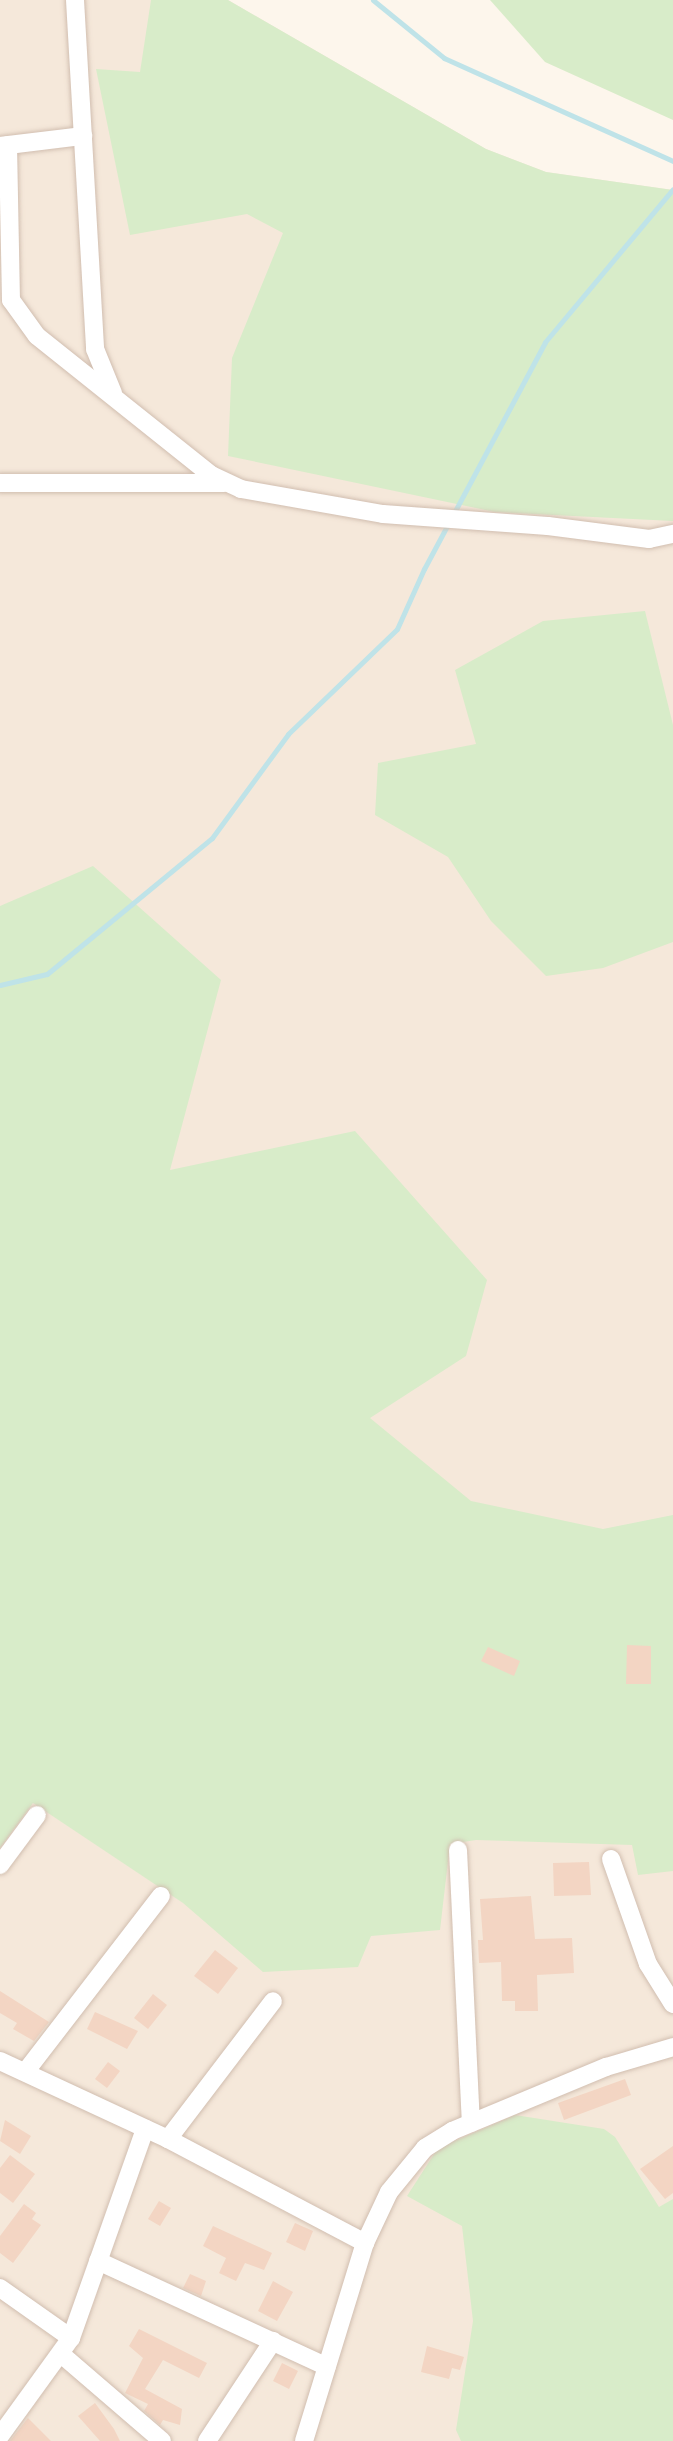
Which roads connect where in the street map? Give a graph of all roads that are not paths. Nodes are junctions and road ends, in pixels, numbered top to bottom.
1 (75, 0) edge
2 (83, 136) junction
3 (4, 146) edge
4 (114, 396) junction
5 (0, 482) edge
6 (228, 483) junction
7 (673, 534) edge
8 (37, 1815) dead end
9 (458, 1850) dead end
10 (611, 1859) dead end
11 (0, 1865) edge
12 (160, 1896) dead end
13 (273, 2001) dead end
14 (673, 2004) edge
15 (673, 2047) edge
16 (0, 2061) edge
17 (26, 2071) junction
18 (471, 2123) junction
19 (145, 2129) junction
20 (168, 2139) junction
21 (365, 2243) junction
22 (98, 2261) junction
23 (0, 2288) edge
24 (71, 2338) junction
25 (273, 2341) junction
26 (61, 2354) junction
27 (327, 2367) junction
28 (0, 2436) edge
29 (162, 2441) edge
30 (207, 2441) edge
31 (304, 2441) edge

1 - 2 street
2 - 3 street
2 - 4 street
3 - 4 street
4 - 6 street
5 - 6 street
6 - 7 street
8 - 11 street
9 - 18 street
10 - 14 street
12 - 17 street
13 - 20 street
15 - 18 street
16 - 17 street
17 - 19 street
18 - 21 street
19 - 20 street
19 - 22 street
20 - 21 street
21 - 27 street
22 - 24 street
22 - 25 street
23 - 24 street
24 - 26 street
25 - 27 street
25 - 30 street
26 - 28 street
26 - 29 street
27 - 31 street

